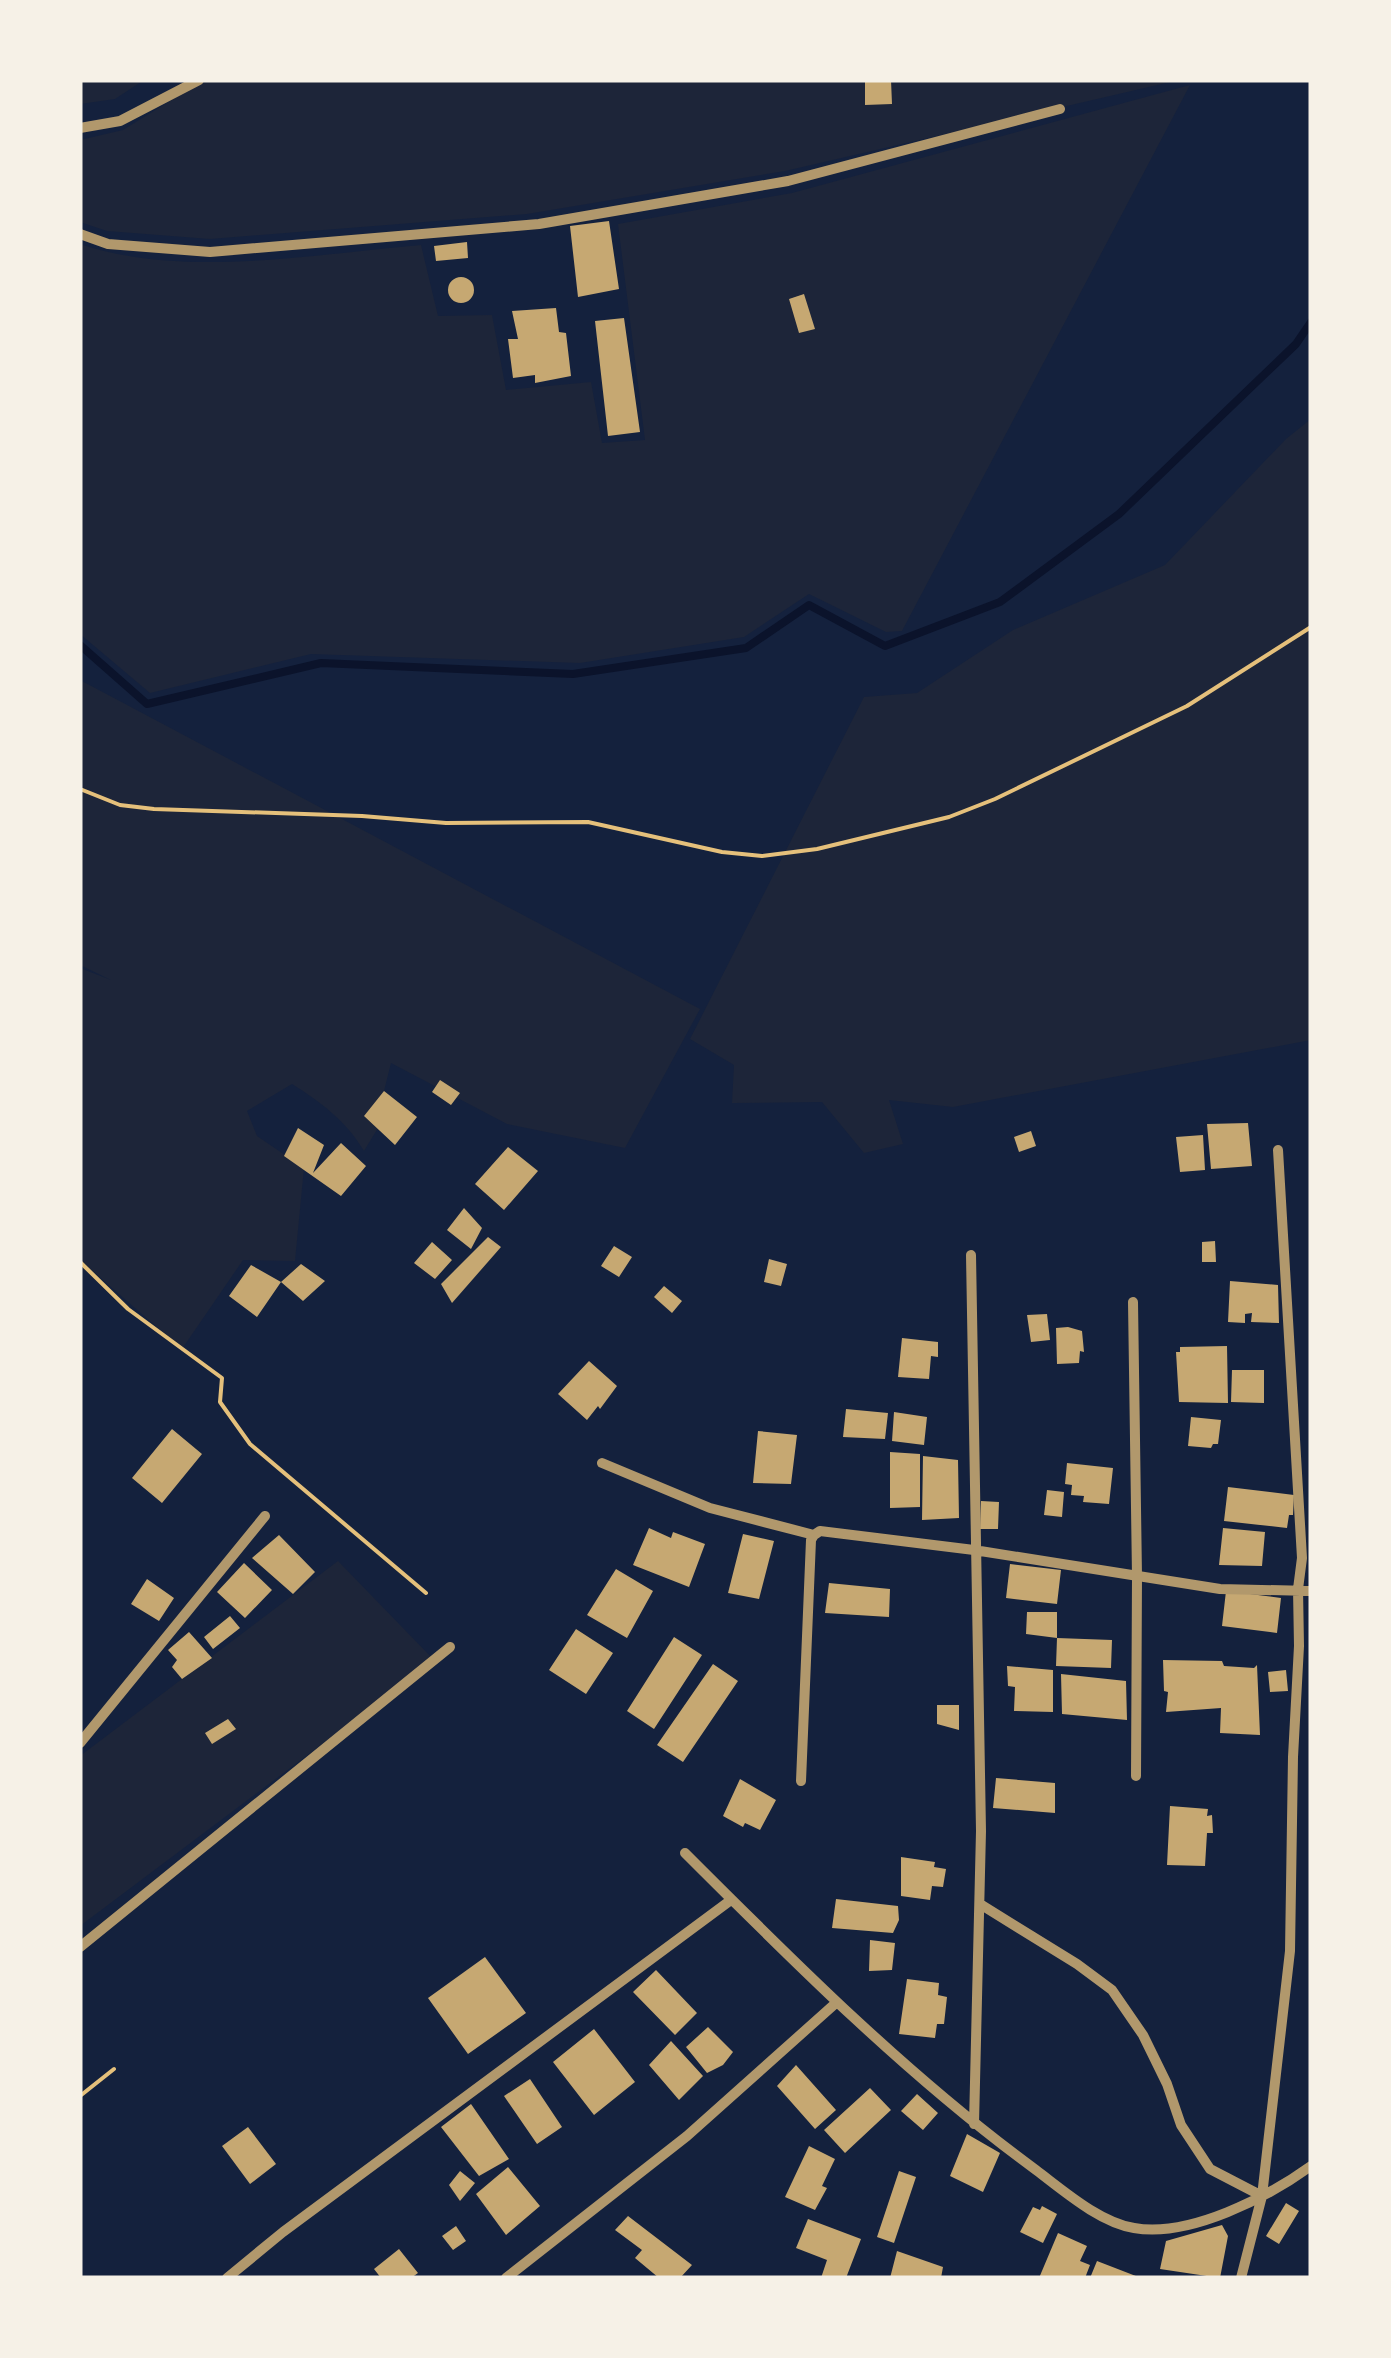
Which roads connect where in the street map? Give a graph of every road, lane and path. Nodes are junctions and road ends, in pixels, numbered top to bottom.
1 (199, 80) edge
2 (1060, 109) dead end
3 (80, 128) edge
4 (80, 234) edge
5 (1311, 626) edge
6 (80, 789) edge
7 (1278, 1150) dead end
8 (970, 1255) dead end
9 (80, 1262) edge
10 (1133, 1302) dead end
11 (602, 1463) dead end
12 (266, 1516) dead end
13 (814, 1534) junction
14 (974, 1550) junction
15 (1138, 1576) junction
16 (1298, 1589) junction
17 (1311, 1591) edge
18 (426, 1593) dead end
19 (450, 1647) dead end
20 (80, 1743) edge
21 (1136, 1776) dead end
22 (801, 1781) dead end
23 (685, 1853) dead end
24 (732, 1900) junction
25 (980, 1904) junction
26 (80, 1947) edge
27 (837, 2002) junction
28 (114, 2069) dead end
29 (80, 2096) edge
30 (974, 2124) junction
31 (1311, 2166) edge
32 (1262, 2196) junction
33 (227, 2278) edge
34 (506, 2278) edge
35 (1242, 2278) edge

1 - 3 street
2 - 4 street
5 - 6 path
7 - 16 street
8 - 14 street
9 - 18 path
10 - 15 street
11 - 13 street
12 - 20 street
13 - 14 street
13 - 22 street
14 - 15 street
14 - 25 street
15 - 16 street
15 - 21 street
16 - 17 street
16 - 32 street
19 - 26 street
23 - 24 street
24 - 27 street
24 - 33 street
25 - 30 street
25 - 32 street
27 - 30 street
27 - 34 street
28 - 29 path
30 - 32 street
31 - 32 street
32 - 35 street

